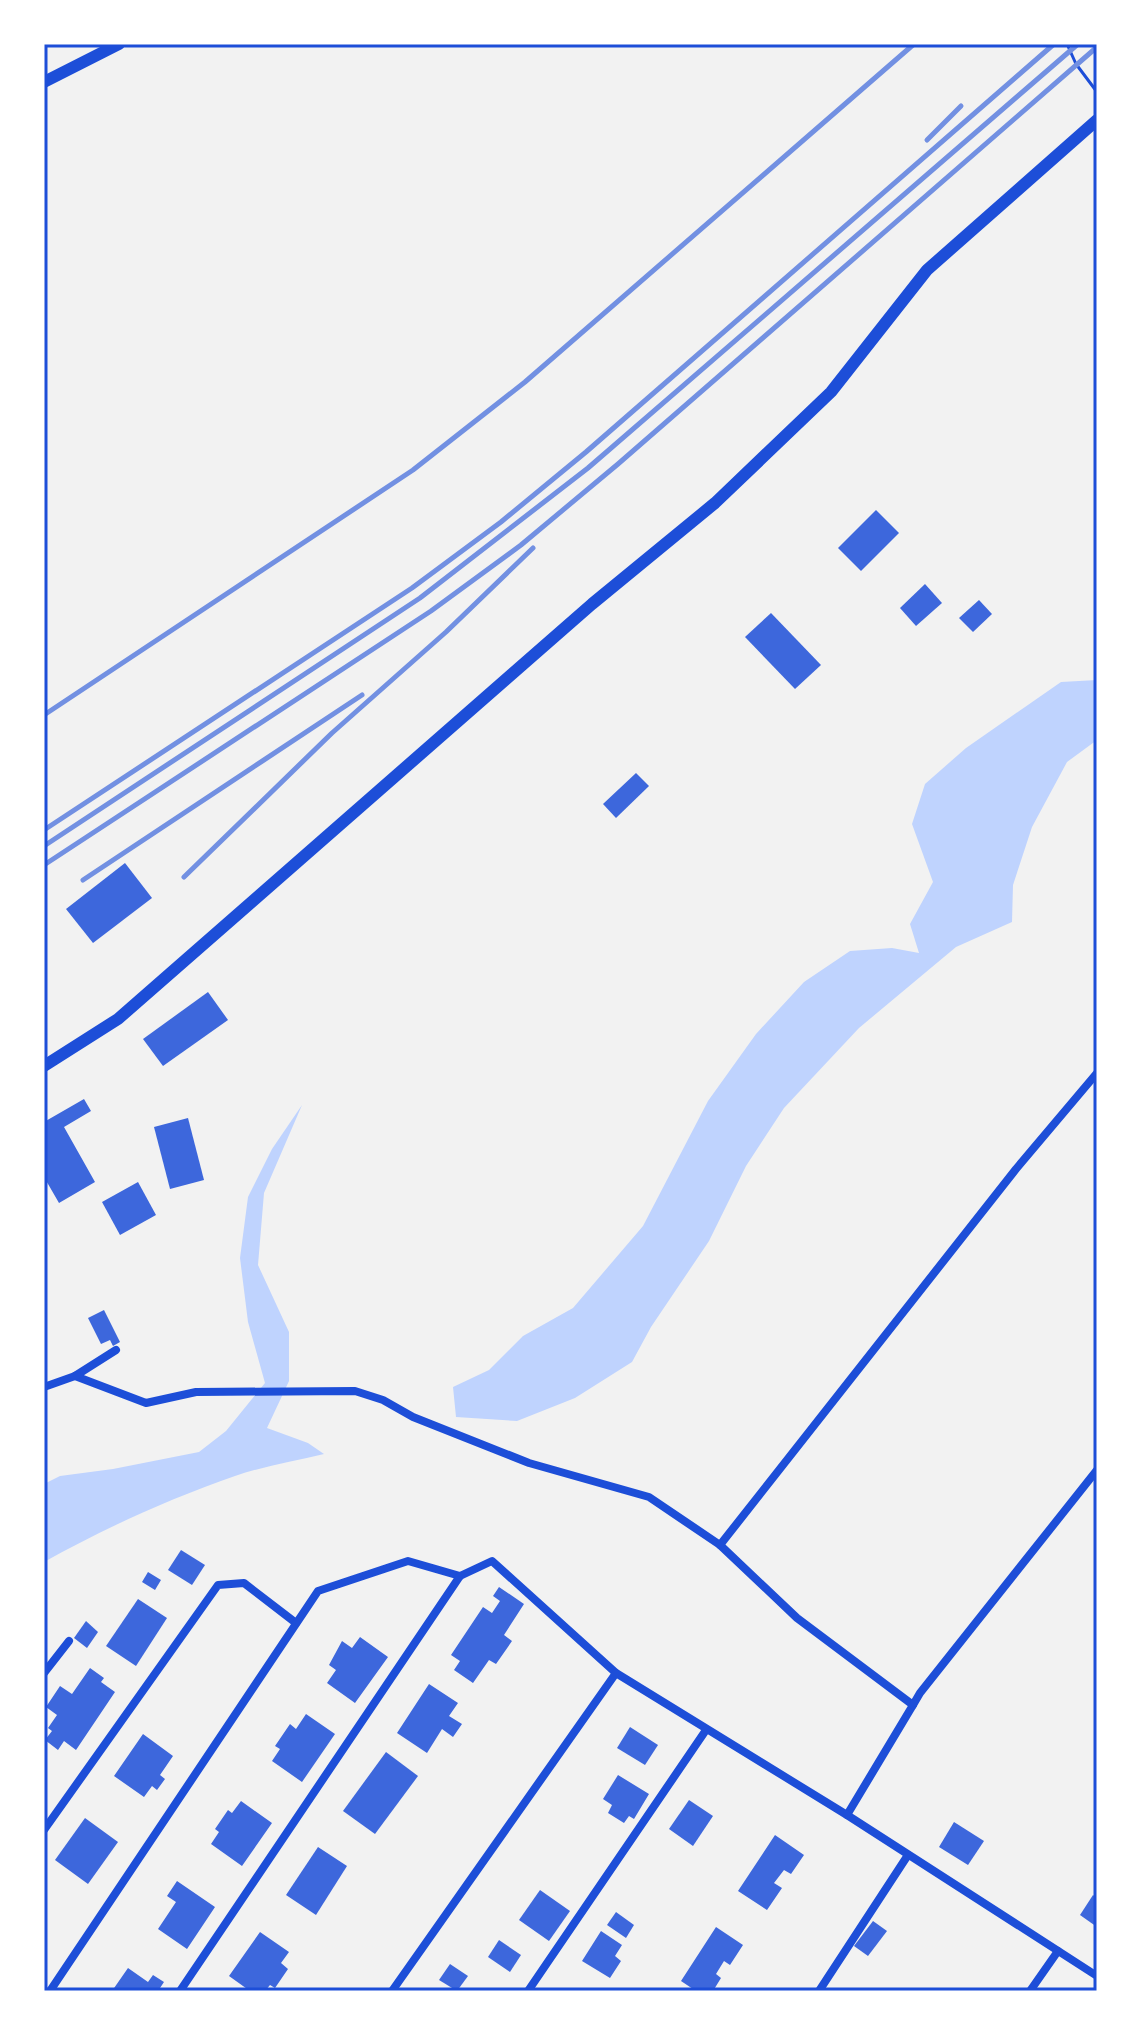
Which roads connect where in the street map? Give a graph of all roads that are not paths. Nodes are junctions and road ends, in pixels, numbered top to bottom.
1 (119, 44) edge
2 (105, 48) edge
3 (44, 82) edge
4 (1097, 120) edge
5 (44, 1066) edge
6 (1097, 1073) edge
7 (116, 1350) dead end
8 (75, 1376) junction
9 (44, 1387) edge
10 (1097, 1470) edge
11 (720, 1545) junction
12 (460, 1576) junction
13 (296, 1623) junction
14 (69, 1641) dead end
15 (44, 1673) edge
16 (616, 1673) junction
17 (913, 1705) junction
18 (706, 1730) junction
19 (847, 1815) junction
20 (44, 1830) edge
21 (908, 1855) junction
22 (1058, 1951) junction
23 (1097, 1976) edge
24 (50, 1991) edge
25 (180, 1991) edge
26 (392, 1991) edge
27 (528, 1991) edge
28 (819, 1991) edge
29 (1030, 1991) edge

1 - 2 street
2 - 3 street
4 - 5 street
6 - 11 street
7 - 8 street
8 - 9 street
8 - 11 street
10 - 17 street
11 - 17 street
12 - 13 street
12 - 16 street
12 - 25 street
13 - 20 street
13 - 24 street
14 - 15 street
16 - 18 street
16 - 26 street
17 - 19 street
18 - 19 street
18 - 27 street
19 - 21 street
21 - 22 street
21 - 28 street
22 - 23 street
22 - 29 street

